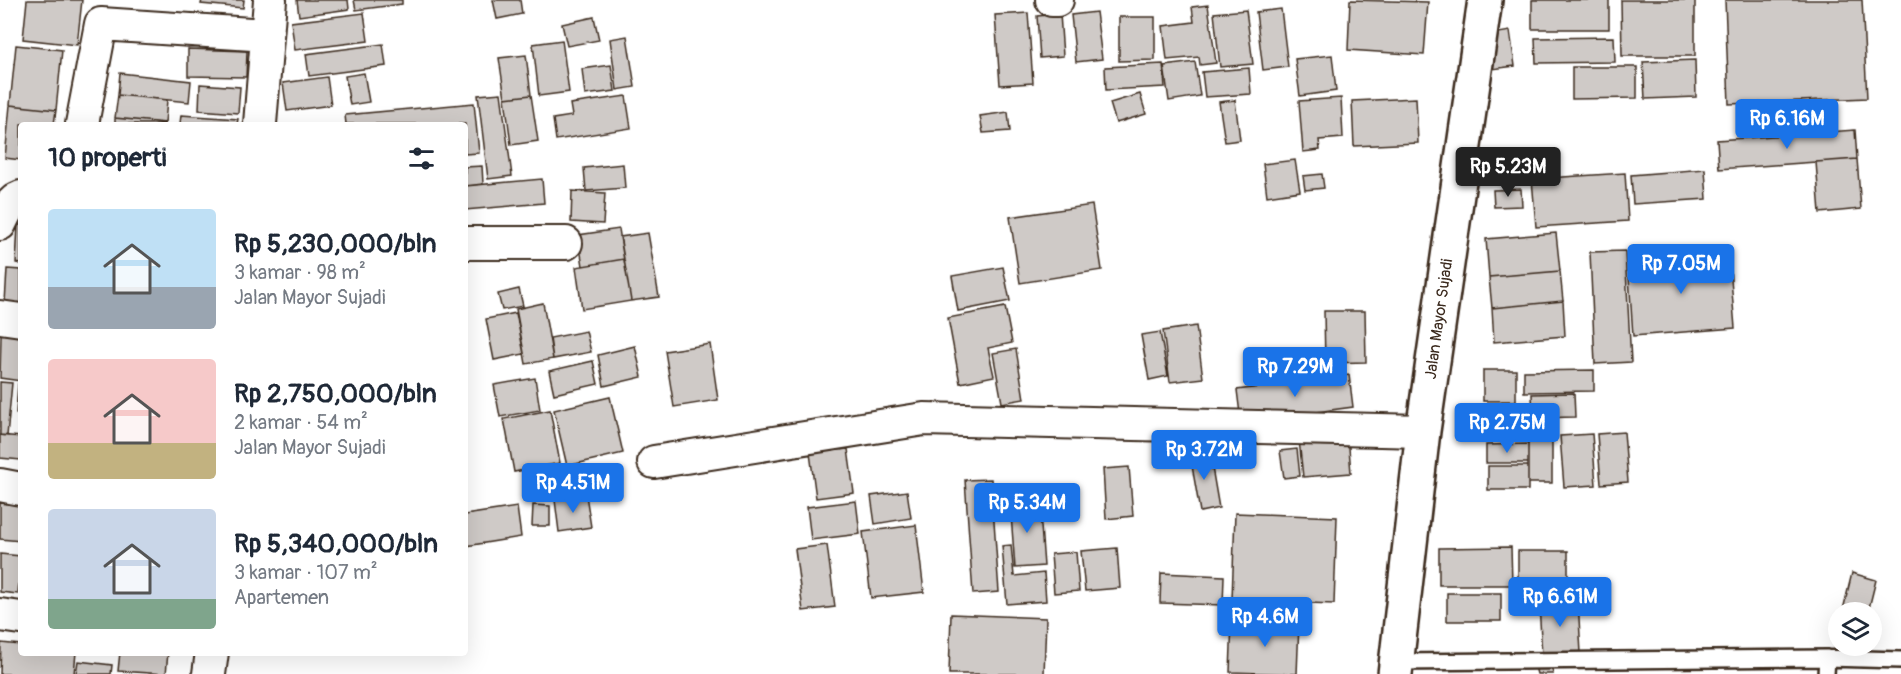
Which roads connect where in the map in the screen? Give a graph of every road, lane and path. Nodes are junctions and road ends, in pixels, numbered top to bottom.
1 (270, 0) edge
2 (1052, 0) edge
3 (1057, 0) edge
4 (1485, 0) edge
5 (103, 12) edge
6 (267, 35) junction
7 (82, 122) edge
8 (260, 122) edge
9 (18, 198) edge
10 (0, 224) edge
11 (468, 243) edge
12 (566, 243) dead end
13 (0, 316) edge
14 (18, 319) edge
15 (1423, 431) junction
16 (654, 462) dead end
17 (0, 485) edge
18 (18, 488) edge
19 (0, 615) edge
20 (18, 618) edge
21 (211, 656) edge
22 (1901, 660) edge
23 (1827, 666) edge
24 (1396, 668) edge
25 (1460, 668) edge
26 (209, 674) edge

1 - 6 street
2 - 3 street
4 - 15 highway, Jalan Mayor Sujadi
5 - 6 street
5 - 7 street
6 - 8 street
9 - 10 street
11 - 12 street
13 - 14 street
15 - 16 street
15 - 24 highway, Jalan Mayor Sujadi
17 - 18 street
19 - 20 street
21 - 26 street
22 - 23 lane
23 - 25 lane
24 - 25 lane

